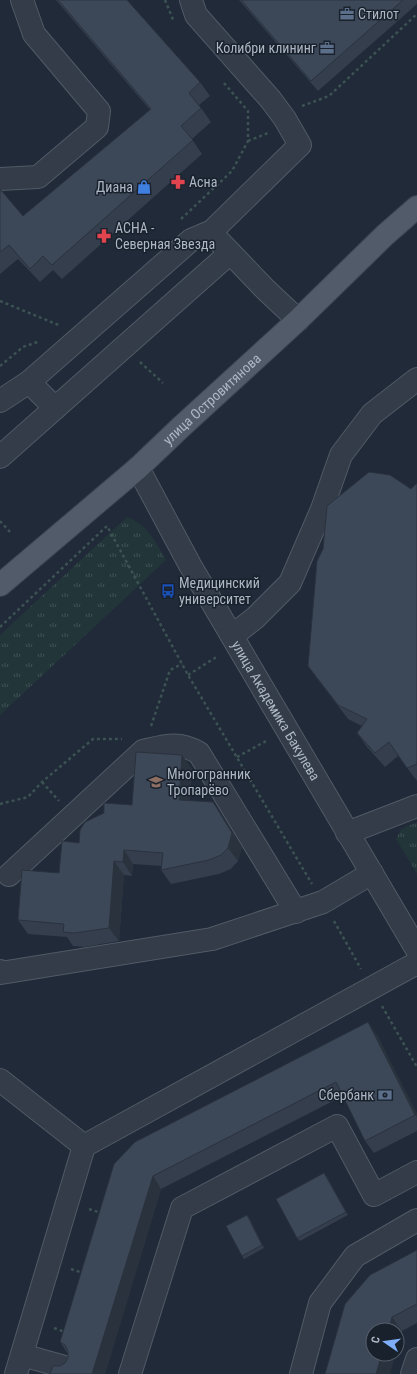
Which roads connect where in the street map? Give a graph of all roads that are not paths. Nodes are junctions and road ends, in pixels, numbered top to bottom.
1 (22, 0) edge
2 (191, 0) edge
3 (0, 179) edge
4 (417, 207) edge
5 (212, 231) junction
6 (230, 253) junction
7 (298, 320) junction
8 (417, 380) edge
9 (29, 382) junction
10 (0, 401) edge
11 (55, 408) junction
12 (0, 458) edge
13 (138, 468) junction
14 (0, 585) edge
15 (235, 640) junction
16 (417, 806) edge
17 (348, 833) junction
18 (372, 873) junction
19 (9, 875) dead end
20 (296, 912) junction
21 (417, 950) edge
22 (417, 963) edge
23 (0, 971) edge
24 (0, 1080) edge
25 (84, 1146) junction
26 (417, 1172) edge
27 (417, 1220) edge
28 (417, 1359) edge
29 (19, 1364) edge
30 (65, 1367) edge
31 (130, 1374) edge
32 (301, 1374) edge
33 (412, 1374) edge

1 - 3 street
2 - 5 street
4 - 7 main road, улица Островитянова
5 - 6 street
5 - 9 street
6 - 7 street
6 - 11 street
7 - 13 main road, улица Островитянова
8 - 15 street
9 - 10 street
9 - 11 street
11 - 12 street
13 - 14 main road, улица Островитянова
13 - 15 street, улица Академика Бакулева
15 - 17 street, улица Академика Бакулева
16 - 17 street
17 - 18 street, улица Академика Бакулева
18 - 20 street
18 - 21 street, улица Академика Бакулева
19 - 20 street
20 - 23 street
22 - 25 street
24 - 25 street
25 - 29 street
26 - 31 street
27 - 32 street
28 - 33 street
29 - 30 street

